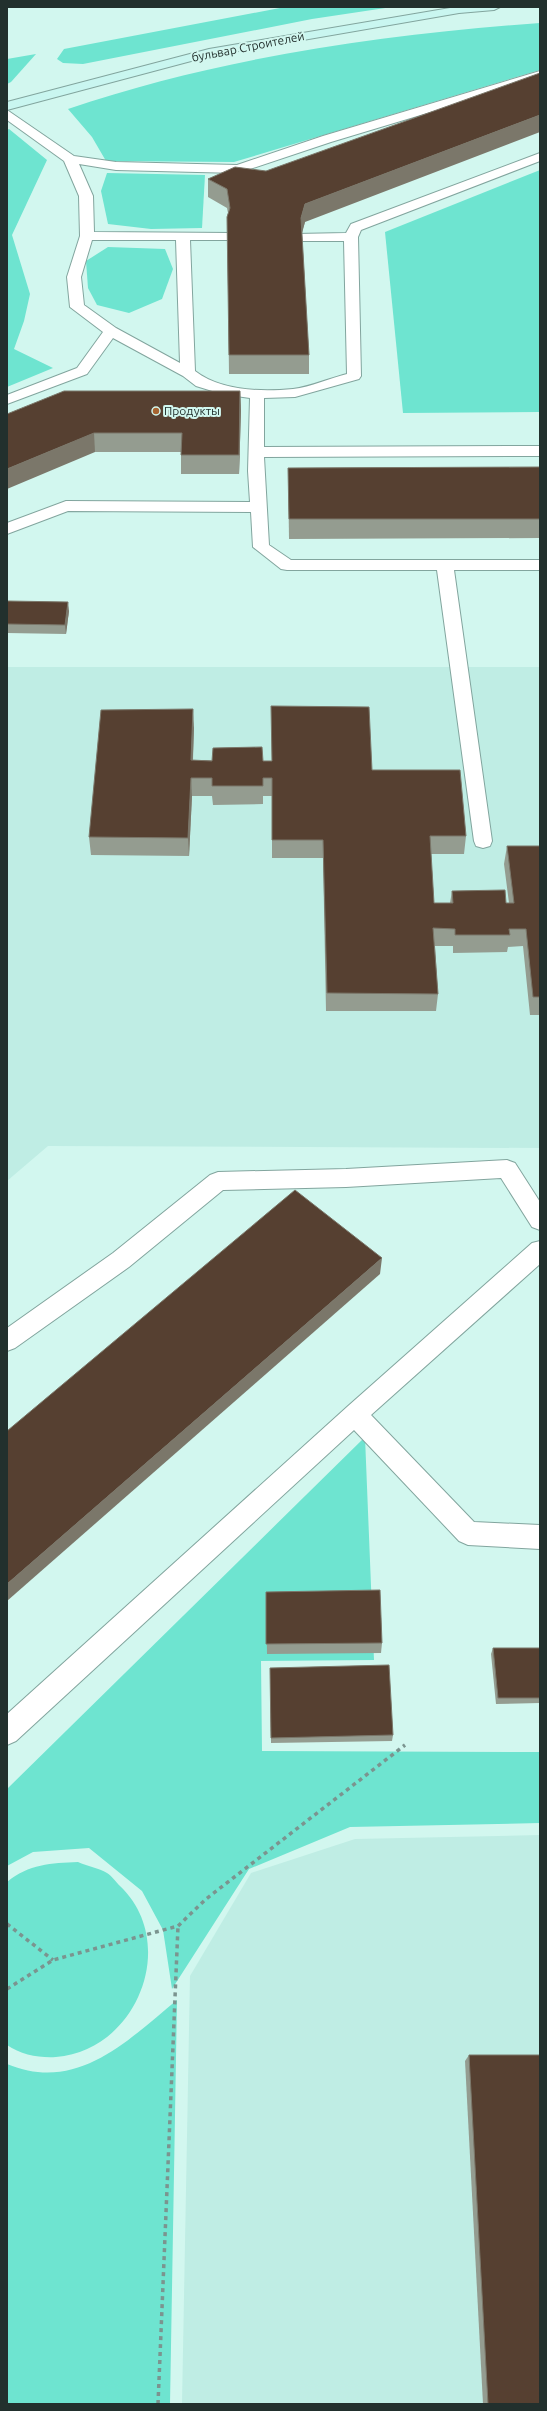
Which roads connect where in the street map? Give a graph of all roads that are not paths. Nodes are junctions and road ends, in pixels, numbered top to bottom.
1 (494, 7) edge
2 (540, 75) edge
3 (7, 106) edge
4 (7, 114) edge
5 (540, 157) edge
6 (70, 159) junction
7 (87, 236) junction
8 (183, 236) junction
9 (227, 236) edge
10 (301, 236) edge
11 (351, 237) junction
12 (111, 331) junction
13 (188, 372) junction
14 (257, 394) junction
15 (7, 400) edge
16 (540, 451) edge
17 (258, 452) junction
18 (256, 507) junction
19 (7, 529) edge
20 (540, 565) edge
21 (445, 566) junction
22 (483, 841) dead end
23 (540, 1221) edge
24 (540, 1250) edge
25 (7, 1341) edge
26 (355, 1414) junction
27 (540, 1537) edge
28 (7, 1732) edge

1 - 3 street, бульвар Строителей
2 - 6 lane
4 - 6 lane
5 - 11 lane
6 - 7 lane
7 - 8 lane
7 - 12 lane
8 - 9 lane
8 - 13 lane
10 - 11 lane
11 - 14 lane
12 - 13 lane
12 - 15 lane
13 - 14 lane
14 - 17 lane
16 - 17 lane
17 - 18 lane
18 - 19 lane
18 - 21 lane
20 - 21 lane
21 - 22 lane
23 - 25 lane
24 - 26 lane
26 - 27 lane
26 - 28 lane

